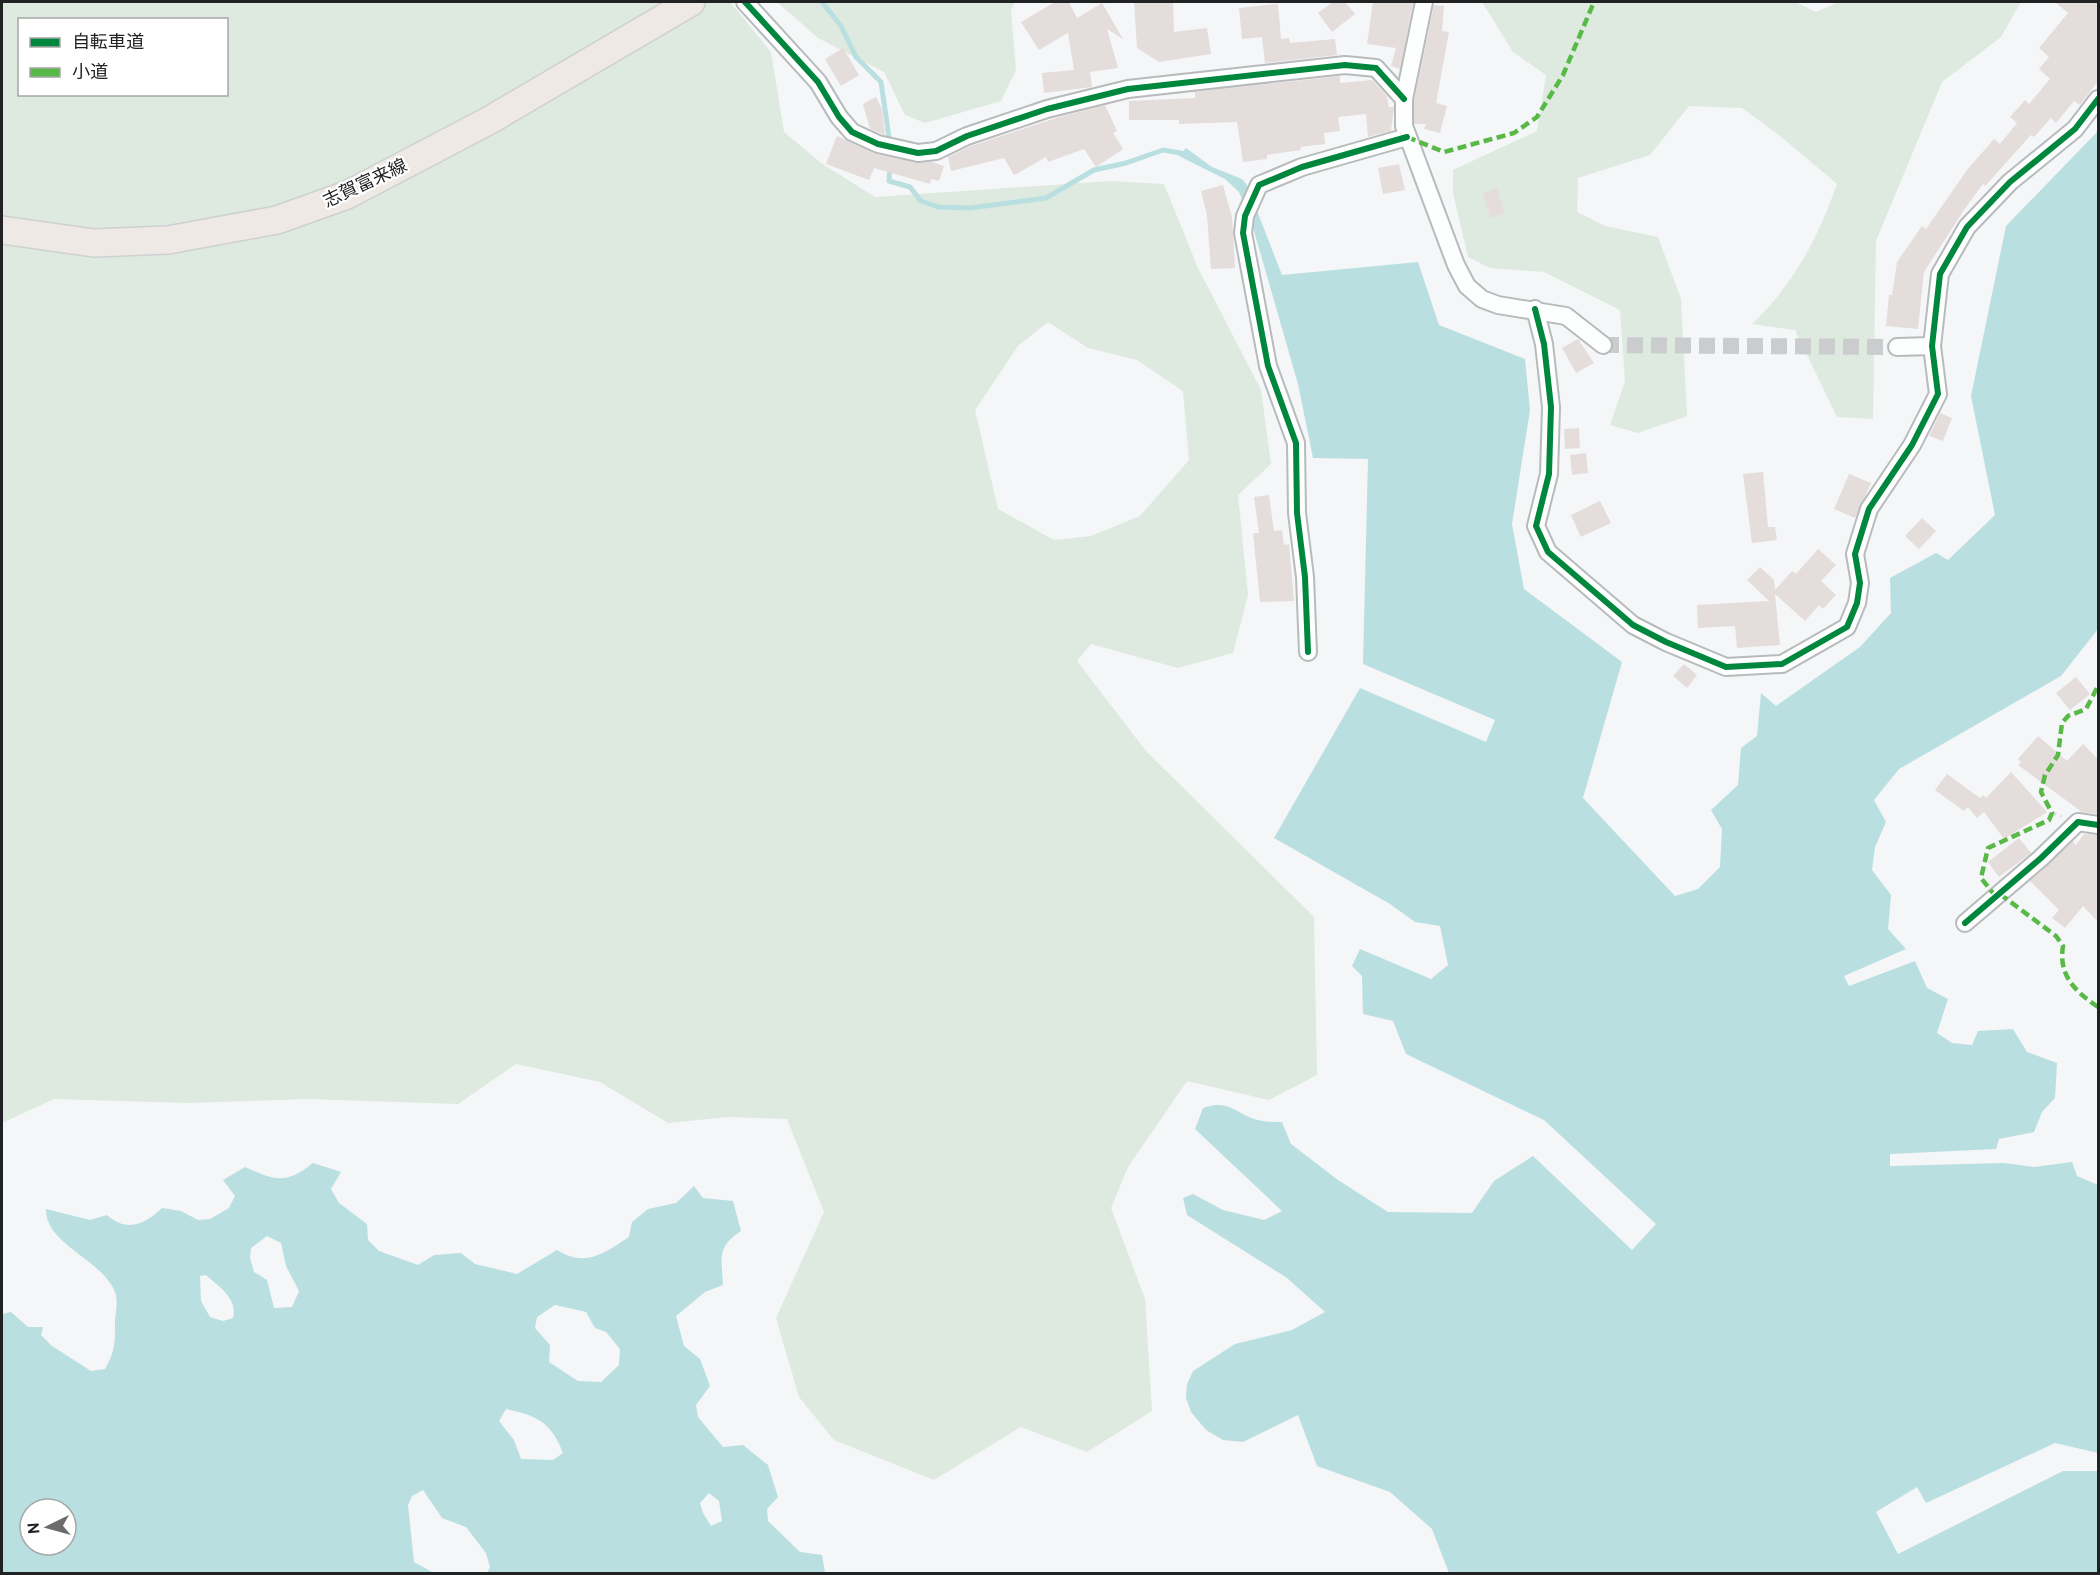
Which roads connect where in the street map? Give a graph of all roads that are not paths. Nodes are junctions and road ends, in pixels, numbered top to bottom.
1 (691, 2) edge
2 (745, 2) edge
3 (1424, 2) edge
4 (1404, 99) junction
5 (2098, 99) edge
6 (1407, 137) junction
7 (2, 230) edge
8 (1535, 309) junction
9 (1603, 345) tunnel mouth
10 (1932, 346) junction
11 (1897, 347) tunnel mouth
12 (1308, 652) dead end
13 (2098, 825) edge
14 (1965, 923) dead end

1 - 7 main road, 志賀富来線
2 - 4 street
3 - 4 street
4 - 6 street
5 - 10 street
6 - 8 street
6 - 12 street
8 - 9 street
8 - 10 street
10 - 11 street
13 - 14 street

